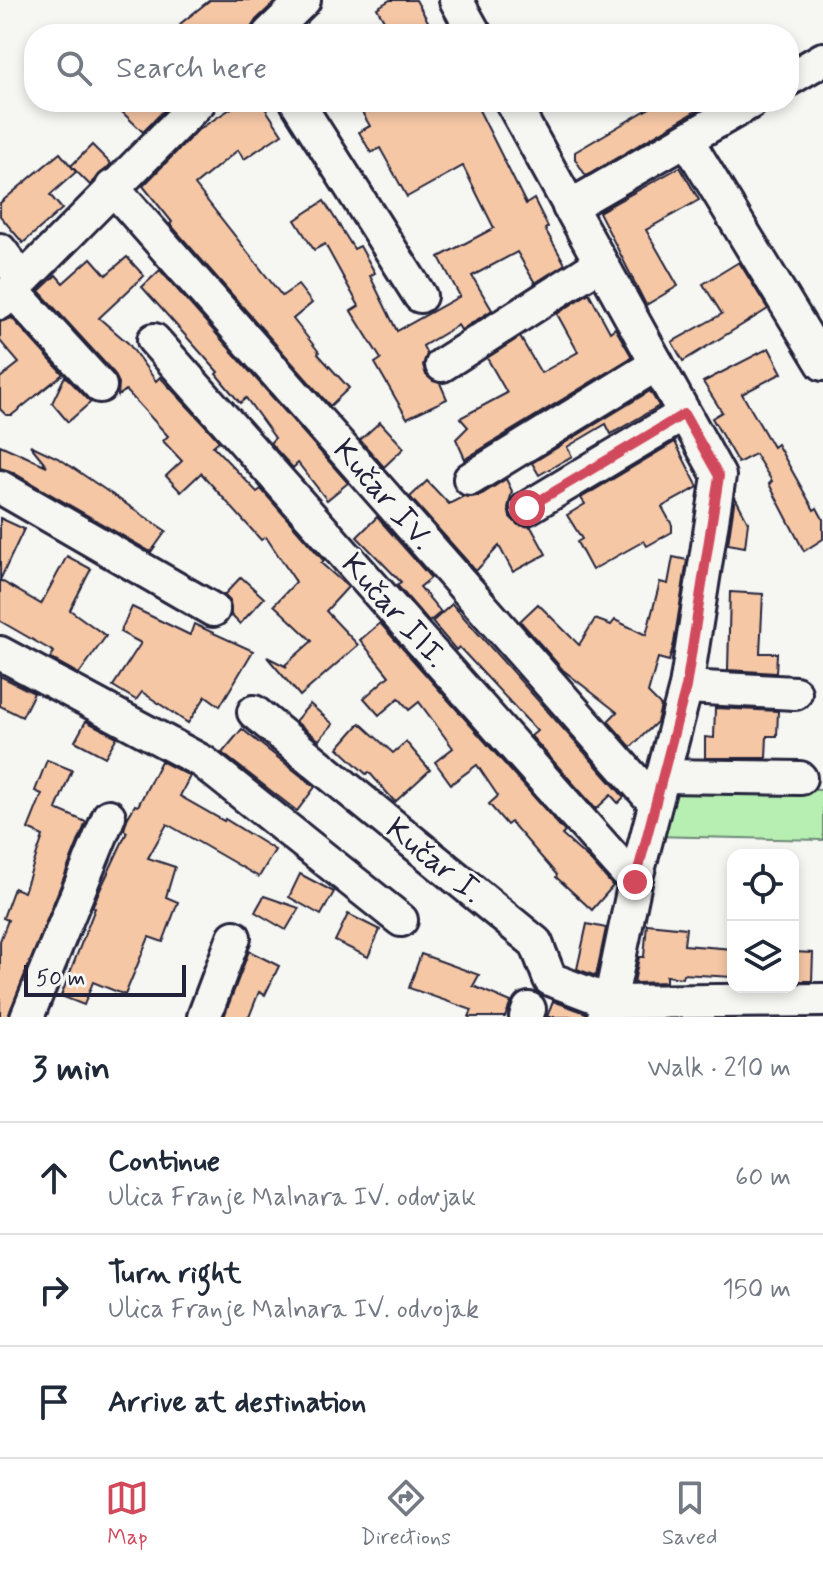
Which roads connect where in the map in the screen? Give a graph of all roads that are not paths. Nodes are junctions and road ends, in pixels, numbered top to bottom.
1 (304, 0) edge
2 (458, 1) edge
3 (279, 24) edge
4 (470, 24) edge
5 (823, 59) edge
6 (799, 73) edge
7 (189, 112) edge
8 (303, 112) edge
9 (517, 112) edge
10 (734, 112) edge
11 (687, 140) junction
12 (112, 187) junction
13 (569, 207) junction
14 (0, 250) edge
15 (601, 263) junction
16 (11, 290) edge
17 (420, 296) dead end
18 (154, 340) dead end
19 (657, 364) junction
20 (823, 364) edge
21 (442, 365) dead end
22 (100, 386) dead end
23 (684, 414) junction
24 (470, 479) dead end
25 (0, 487) edge
26 (527, 508) dead end
27 (213, 610) dead end
28 (0, 653) edge
29 (686, 687) junction
30 (795, 693) dead end
31 (254, 712) dead end
32 (800, 778) dead end
33 (658, 789) junction
34 (109, 816) dead end
35 (635, 882) junction
36 (401, 920) dead end
37 (234, 937) dead end
38 (823, 1000) edge
39 (607, 1010) edge
40 (27, 1017) edge
41 (204, 1017) edge

1 - 3 street
2 - 4 street
5 - 6 street
7 - 12 street
8 - 17 street
9 - 13 street
10 - 11 street
11 - 13 street
11 - 20 street
12 - 16 street
12 - 33 street, Kučar IV.
13 - 15 street
14 - 16 street
15 - 19 street
15 - 21 street
16 - 22 street
18 - 35 street, Kučar III.
19 - 23 street
19 - 24 street
23 - 26 street
23 - 29 street
25 - 27 street
28 - 36 street
29 - 30 street
29 - 33 street
31 - 39 street, Kučar I.
32 - 33 street
33 - 35 street
34 - 40 street
35 - 39 street
37 - 41 street
38 - 39 street

